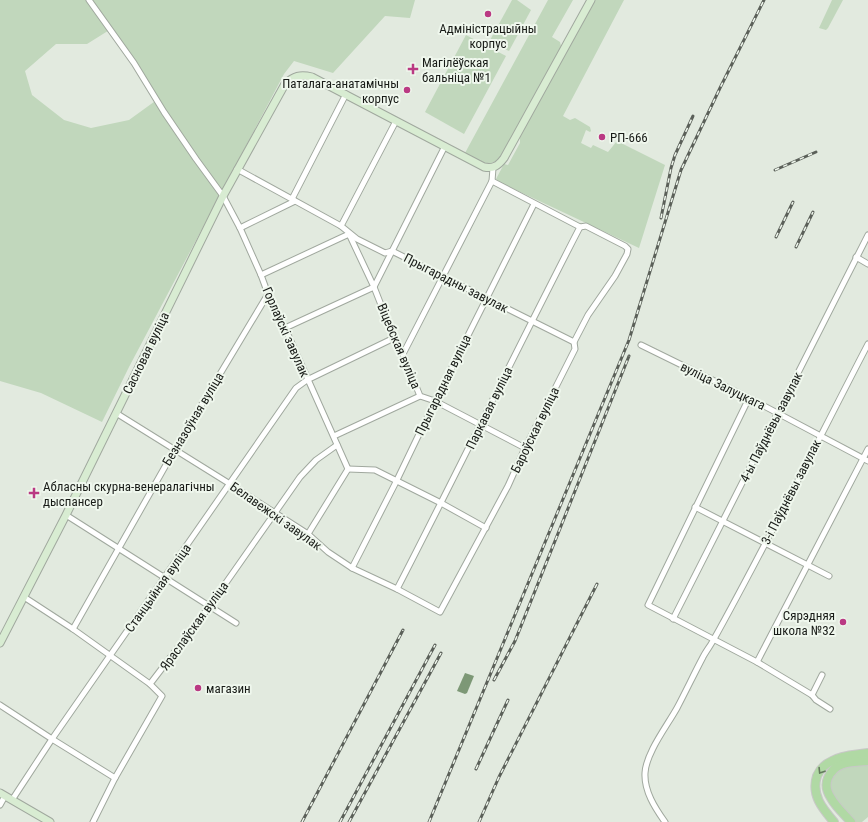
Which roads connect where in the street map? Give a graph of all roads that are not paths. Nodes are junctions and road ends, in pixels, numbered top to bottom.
1 (89, 0) edge
2 (591, 0) edge
3 (346, 94) junction
4 (396, 121) junction
5 (445, 146) junction
6 (493, 168) junction
7 (237, 169) junction
8 (492, 181) junction
9 (223, 196) junction
10 (293, 200) junction
11 (534, 204) junction
12 (341, 226) junction
13 (580, 227) junction
14 (240, 228) junction
15 (349, 234) junction
16 (868, 235) edge
17 (392, 251) junction
18 (856, 257) junction
19 (868, 264) edge
20 (261, 275) junction
21 (443, 277) junction
22 (374, 288) junction
23 (268, 294) junction
24 (486, 298) junction
25 (531, 321) junction
26 (285, 328) junction
27 (394, 338) junction
28 (574, 342) junction
29 (868, 344) edge
30 (641, 345) dead end
31 (402, 354) junction
32 (307, 380) junction
33 (420, 396) junction
34 (749, 398) junction
35 (435, 401) junction
36 (116, 413) junction
37 (778, 413) junction
38 (481, 424) junction
39 (820, 435) junction
40 (334, 436) junction
41 (337, 445) junction
42 (525, 448) junction
43 (175, 449) junction
44 (868, 449) edge
45 (866, 459) edge
46 (348, 469) junction
47 (396, 482) junction
48 (230, 484) junction
49 (441, 503) junction
50 (695, 507) junction
51 (276, 513) junction
52 (66, 515) junction
53 (723, 522) junction
54 (486, 528) junction
55 (308, 534) junction
56 (765, 543) junction
57 (118, 549) junction
58 (809, 565) junction
59 (352, 568) junction
60 (829, 576) dead end
61 (164, 578) junction
62 (397, 589) junction
63 (24, 597) junction
64 (209, 607) junction
65 (440, 612) joint
66 (673, 619) junction
67 (236, 623) dead end
68 (73, 629) junction
69 (713, 640) junction
70 (0, 643) edge
71 (110, 656) junction
72 (757, 662) junction
73 (822, 675) dead end
74 (150, 684) junction
75 (812, 695) junction
76 (0, 705) edge
77 (830, 709) dead end
78 (52, 739) junction
79 (868, 753) edge
80 (868, 761) edge
81 (115, 778) junction
82 (6, 796) edge
83 (0, 805) edge
84 (50, 822) edge
85 (93, 822) edge
86 (665, 822) edge
87 (834, 822) edge
88 (850, 822) edge

1 - 9 street, Горлаўскі завулак
2 - 6 main road
3 - 4 main road
3 - 7 main road, Сасновая вуліца
3 - 10 street
4 - 5 main road
4 - 12 street
5 - 6 main road
5 - 17 street
6 - 8 street
7 - 9 main road, Сасновая вуліца
7 - 10 street
8 - 11 street
8 - 21 street
9 - 14 street, Горлаўскі завулак
9 - 36 main road, Сасновая вуліца
10 - 12 street
10 - 14 street
11 - 13 street
11 - 24 street, Прыгарадная вуліца
12 - 15 street, Прыгарадны завулак
13 - 25 street, Паркавая вуліца
13 - 28 street, Бароўская вуліца
14 - 20 street, Горлаўскі завулак
15 - 17 street, Прыгарадны завулак
15 - 20 street
15 - 22 street, Віцебская вуліца
16 - 18 street, 4-ы Паўднёвы завулак
17 - 21 street, Прыгарадны завулак
17 - 22 street
18 - 19 street
18 - 37 street, 4-ы Паўднёвы завулак
20 - 23 street, Горлаўскі завулак
21 - 24 street, Прыгарадны завулак
21 - 31 street
22 - 26 street
22 - 27 street, Віцебская вуліца
23 - 26 street, Горлаўскі завулак
23 - 43 street, Безназоўная вуліца
24 - 25 street, Прыгарадны завулак
24 - 35 street, Прыгарадная вуліца
25 - 28 street, Прыгарадны завулак
25 - 38 street, Паркавая вуліца
26 - 32 street, Горлаўскі завулак
27 - 31 street, Віцебская вуліца
27 - 32 street, Станцыйная вуліца
28 - 42 street, Бароўская вуліца
29 - 39 street, 3-і Паўднёвы завулак
30 - 34 street, вуліца Залуцкага
31 - 33 street, Віцебская вуліца
32 - 40 street, Горлаўскі завулак
32 - 48 street, Станцыйная вуліца
33 - 35 street, Віцебская вуліца
33 - 40 street
34 - 37 street, вуліца Залуцкага
34 - 50 street
35 - 38 street, Віцебская вуліца
35 - 47 street, Прыгарадная вуліца
36 - 43 street, Белавежскі завулак
36 - 52 main road, Сасновая вуліца
37 - 39 street, вуліца Залуцкага
37 - 53 street, 4-ы Паўднёвы завулак
38 - 42 street, Віцебская вуліца
38 - 49 street, Паркавая вуліца
39 - 45 street, вуліца Залуцкага
39 - 56 street, 3-і Паўднёвы завулак
40 - 41 street, Горлаўскі завулак
41 - 46 street, Горлаўскі завулак
41 - 51 street, Яраслаўская вуліца
42 - 54 street, Бароўская вуліца
43 - 48 street, Белавежскі завулак
43 - 57 street, Безназоўная вуліца
44 - 45 street
45 - 58 street
46 - 47 street
46 - 55 street
47 - 49 street
47 - 59 street, Прыгарадная вуліца
48 - 51 street, Белавежскі завулак
48 - 61 street, Станцыйная вуліца
49 - 54 street
49 - 62 street, Паркавая вуліца
50 - 53 street
50 - 66 street
51 - 55 street, Белавежскі завулак
51 - 64 street, Яраслаўская вуліца
52 - 57 street
52 - 63 main road, Сасновая вуліца
53 - 56 street
53 - 66 street, 4-ы Паўднёвы завулак
54 - 65 street, Бароўская вуліца
55 - 59 street, Белавежскі завулак
56 - 58 street
56 - 69 street, 3-і Паўднёвы завулак
57 - 61 street
57 - 68 street, Безназоўная вуліца
58 - 60 street
58 - 72 street
59 - 62 street, Белавежскі завулак
61 - 64 street
61 - 71 street, Станцыйная вуліца
62 - 65 street, Белавежскі завулак
63 - 68 street
63 - 70 main road, Сасновая вуліца
64 - 67 street
64 - 74 street, Яраслаўская вуліца
66 - 69 street
68 - 71 street
69 - 72 street
69 - 86 street, 3-і Паўднёвы завулак
71 - 74 street
71 - 78 street, Станцыйная вуліца
72 - 75 street
73 - 75 street
74 - 81 street
75 - 77 street
76 - 78 street
78 - 81 street
78 - 82 street, Станцыйная вуліца
79 -> 87 main road
80 - 88 main road
81 - 85 street
82 - 83 street, Станцыйная вуліца
82 - 84 main road

